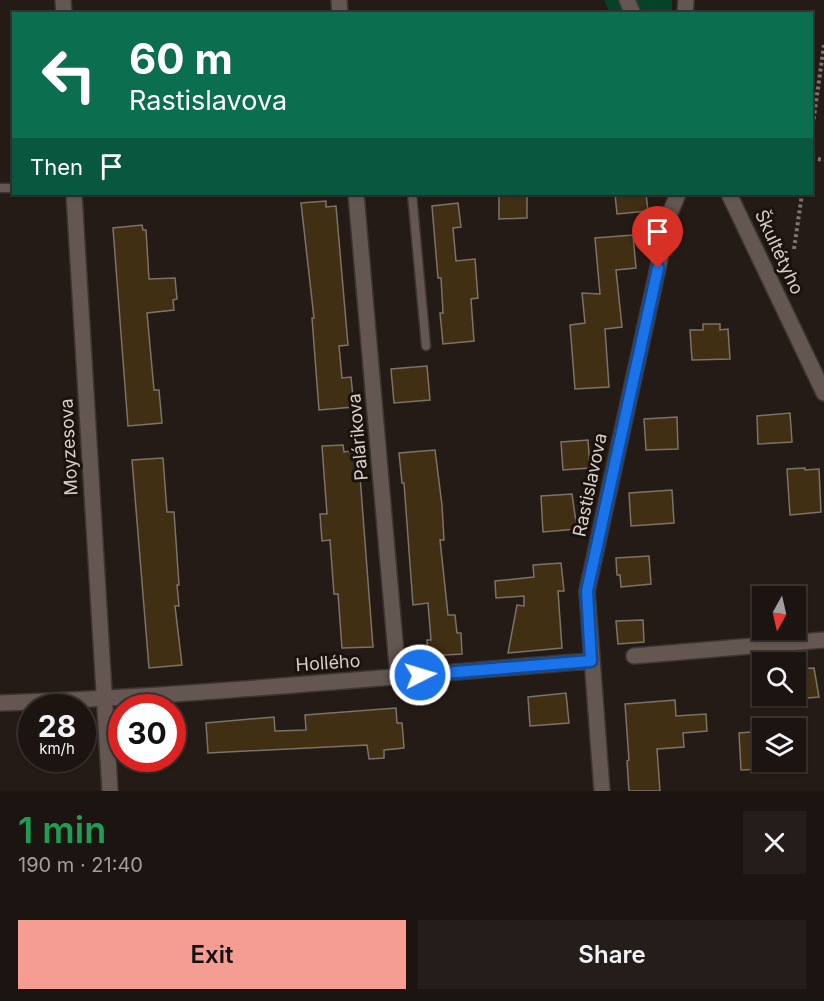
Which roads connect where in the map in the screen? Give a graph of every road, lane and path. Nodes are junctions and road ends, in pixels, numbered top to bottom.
1 (824, 45) edge
2 (813, 123) edge
3 (74, 195) edge
4 (356, 195) edge
5 (412, 195) edge
6 (678, 195) edge
7 (729, 195) edge
8 (802, 195) edge
9 (794, 249) dead end
10 (426, 346) dead end
11 (824, 393) edge
12 (824, 640) edge
13 (634, 656) dead end
14 (591, 661) junction
15 (398, 678) junction
16 (103, 699) junction
17 (0, 703) edge
18 (110, 791) edge
19 (602, 791) edge

1 - 2 path
3 - 16 street, Moyzesova
4 - 15 street, Palárikova
5 - 10 lane
6 - 14 street, Rastislavova
7 - 11 street, Škultétyho
8 - 9 path
12 - 13 street
14 - 15 street, Hollého
14 - 19 street, Rastislavova
15 - 16 street, Hollého
16 - 17 street, Hollého
16 - 18 street, Moyzesova

